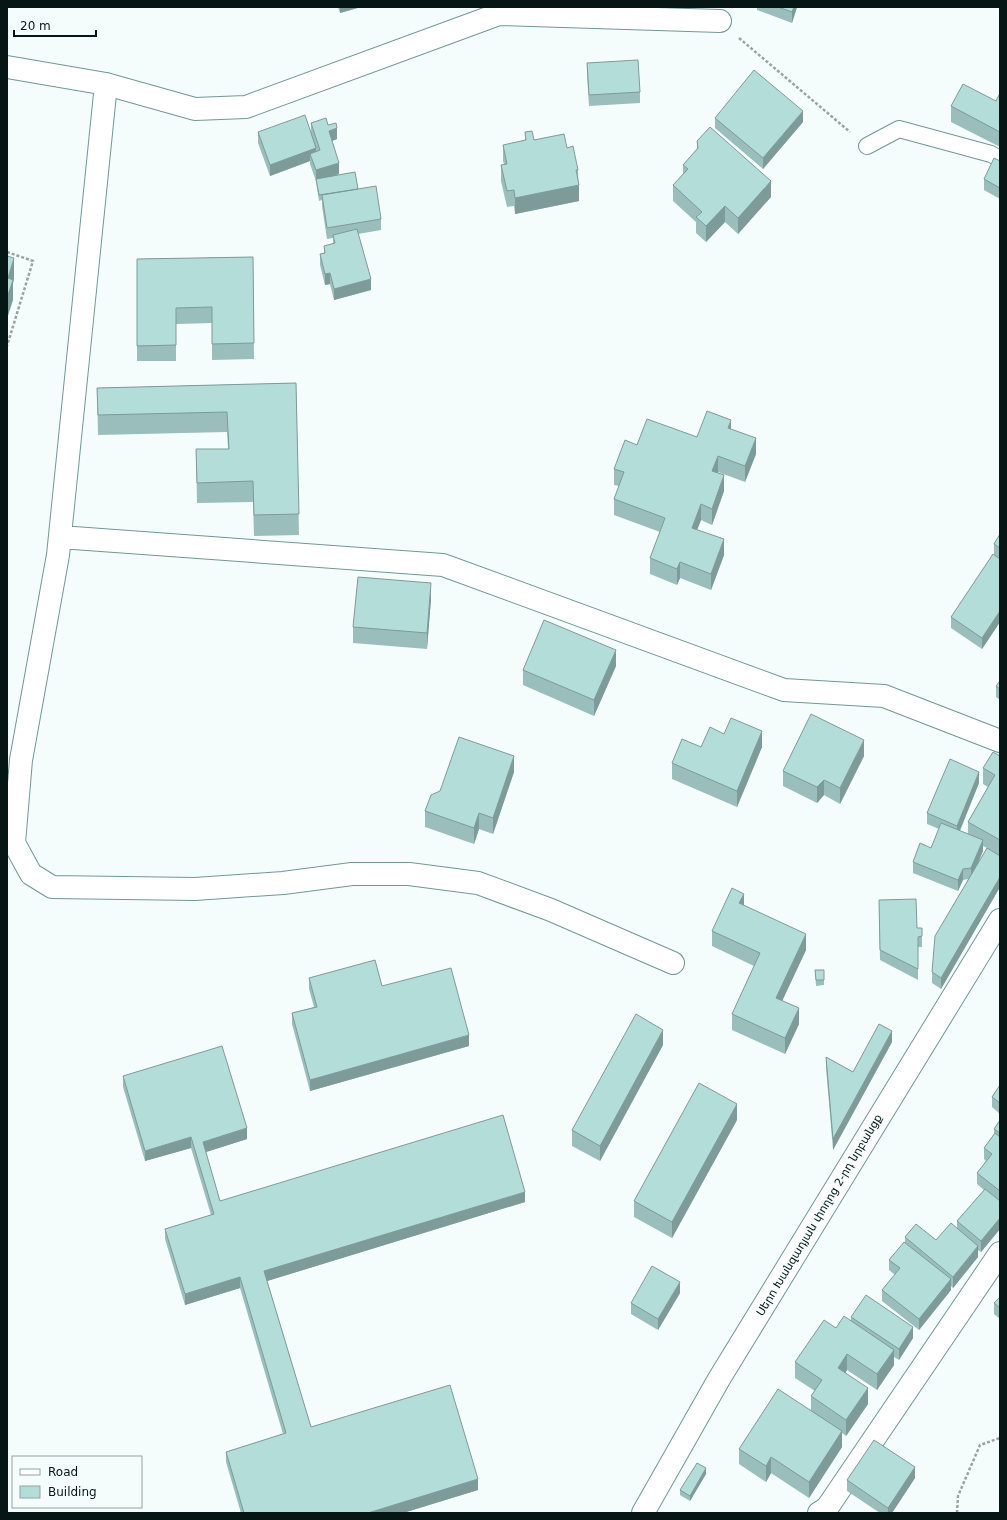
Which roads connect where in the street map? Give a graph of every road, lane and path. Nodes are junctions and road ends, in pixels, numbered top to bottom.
1 (720, 21) joint
2 (7, 67) edge
3 (106, 84) junction
4 (867, 146) joint
5 (1000, 159) edge
6 (7, 252) edge
7 (7, 346) edge
8 (60, 537) junction
9 (1000, 741) edge
10 (1000, 920) edge
11 (673, 963) dead end
12 (1000, 1253) edge
13 (1000, 1438) edge
14 (643, 1513) edge
15 (819, 1513) edge
16 (957, 1513) edge

1 - 3 street
1 - 4 path
2 - 3 street
3 - 8 street
4 - 5 lane
6 - 7 path
8 - 9 street
8 - 11 street
10 - 14 street, Սերո Խանզադյան փողոց 2-րդ նրբանցք
12 - 15 street
13 - 16 path

